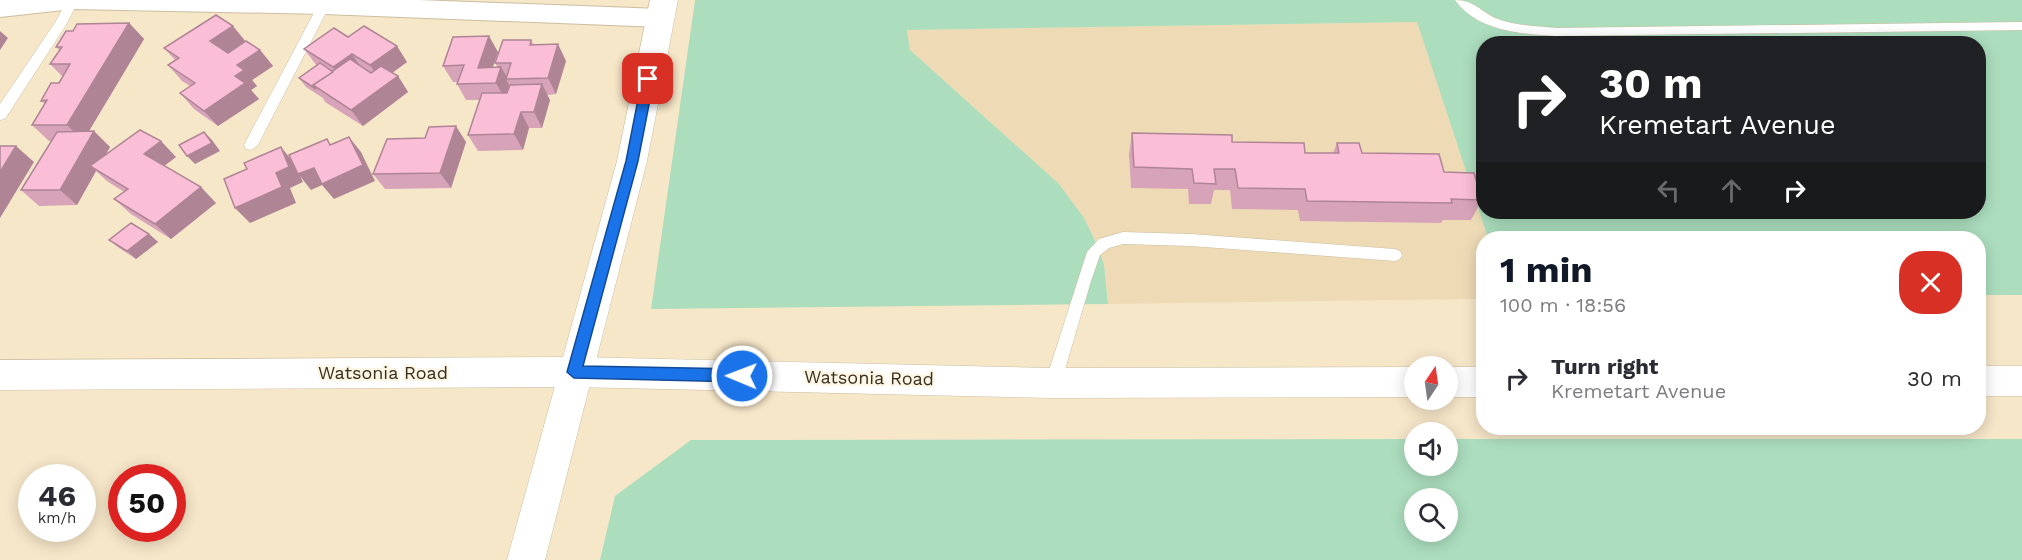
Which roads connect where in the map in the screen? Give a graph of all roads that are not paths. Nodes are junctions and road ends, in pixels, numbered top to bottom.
1 (73, 0) edge
2 (1461, 0) edge
3 (288, 2) edge
4 (403, 4) edge
5 (324, 5) junction
6 (0, 8) edge
7 (662, 9) edge
8 (2022, 27) edge
9 (0, 115) edge
10 (251, 145) dead end
11 (1395, 255) dead end
12 (574, 372) junction
13 (0, 375) edge
14 (1986, 381) edge
15 (2022, 381) edge
16 (1053, 382) junction
17 (1404, 382) edge
18 (1458, 382) edge
19 (1476, 382) edge
20 (526, 560) edge

1 - 3 street
1 - 6 street
1 - 9 lane
2 - 8 lane
3 - 5 street
4 - 5 street
4 - 7 street
5 - 10 lane
7 - 12 main road
11 - 16 lane
12 - 13 main road, Watsonia Road
12 - 16 main road, Watsonia Road
12 - 20 main road
14 - 15 main road
16 - 17 main road, Watsonia Road
18 - 19 main road

